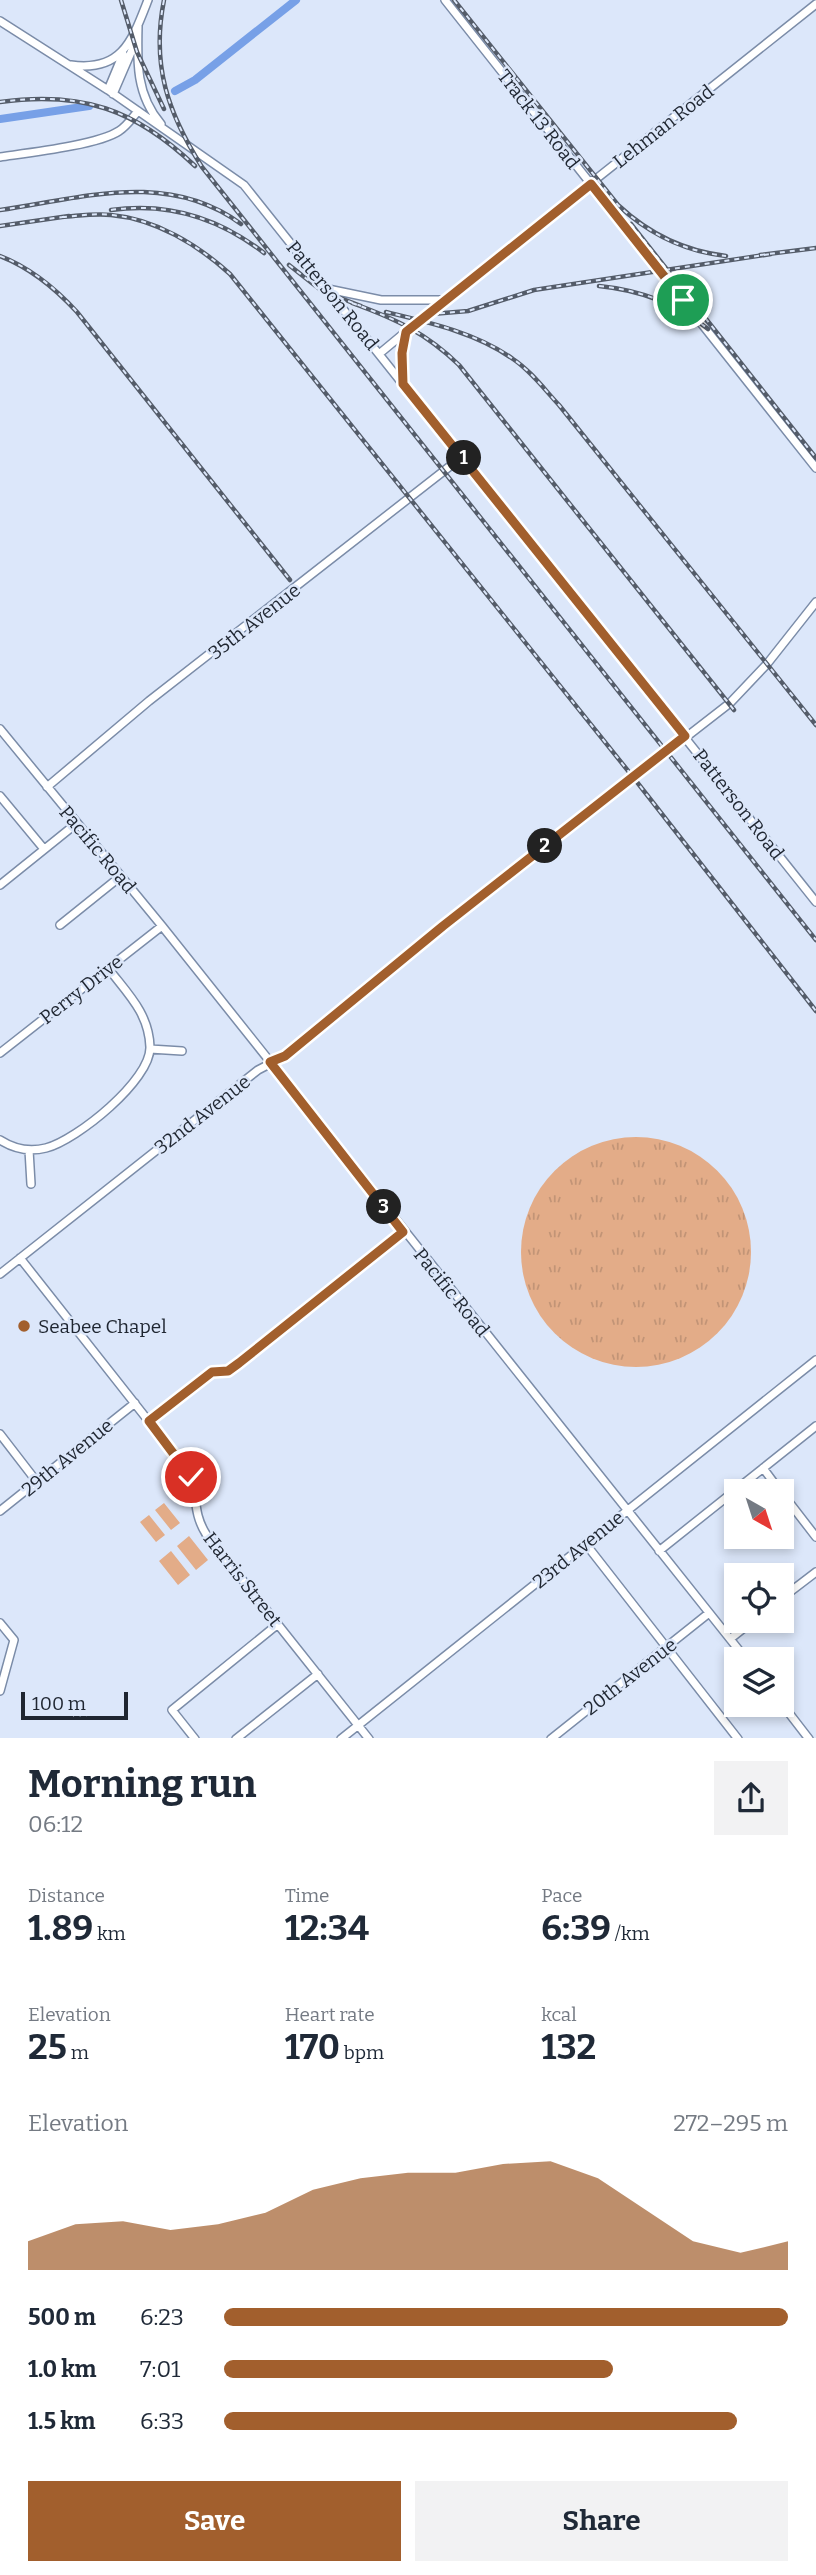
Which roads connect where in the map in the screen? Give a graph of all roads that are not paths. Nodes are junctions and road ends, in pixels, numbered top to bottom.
1 (148, 0) edge
2 (445, 0) edge
3 (816, 4) edge
4 (0, 21) edge
5 (138, 26) junction
6 (138, 39) junction
7 (128, 44) junction
8 (67, 64) junction
9 (111, 92) junction
10 (138, 111) junction
11 (167, 132) junction
12 (0, 157) edge
13 (591, 184) junction
14 (328, 289) junction
15 (444, 300) junction
16 (406, 332) junction
17 (379, 354) junction
18 (403, 384) junction
19 (463, 456) junction
20 (816, 468) edge
21 (816, 602) edge
22 (0, 729) edge
23 (685, 736) junction
24 (47, 787) junction
25 (0, 796) edge
26 (77, 823) junction
27 (44, 849) junction
28 (121, 876) junction
29 (0, 885) edge
30 (816, 902) edge
31 (60, 925) dead end
32 (162, 926) junction
33 (108, 968) junction
34 (150, 1049) junction
35 (183, 1051) dead end
36 (0, 1053) edge
37 (270, 1062) junction
38 (0, 1140) edge
39 (29, 1150) junction
40 (31, 1184) dead end
41 (403, 1232) junction
42 (20, 1258) junction
43 (0, 1274) edge
44 (816, 1360) edge
45 (135, 1403) junction
46 (149, 1421) junction
47 (816, 1426) edge
48 (0, 1434) edge
49 (762, 1468) junction
50 (771, 1479) edge
51 (37, 1482) junction
52 (794, 1509) edge
53 (626, 1510) junction
54 (0, 1511) edge
55 (816, 1537) edge
56 (584, 1543) junction
57 (659, 1551) junction
58 (816, 1572) edge
59 (794, 1589) edge
60 (709, 1613) junction
61 (0, 1623) edge
62 (278, 1624) junction
63 (738, 1633) edge
64 (730, 1639) junction
65 (666, 1647) junction
66 (736, 1647) edge
67 (318, 1674) junction
68 (0, 1690) edge
69 (792, 1717) edge
70 (359, 1725) junction
71 (195, 1738) edge
72 (236, 1738) edge
73 (341, 1738) edge
74 (369, 1738) edge
75 (551, 1738) edge
76 (738, 1738) edge
77 (809, 1738) edge

1 - 5 street
2 - 13 street, Track 13 Road
3 - 13 street, Lehman Road
4 - 8 street, Patterson Road
5 - 6 street
5 - 7 street
6 - 9 street
6 - 11 street
7 - 8 street
7 - 9 street
8 - 9 street, Patterson Road
9 - 10 street, Patterson Road
10 - 11 street, Patterson Road
10 - 12 street
11 - 14 street, Patterson Road
13 - 15 street, Lehman Road
13 - 20 street, Track 13 Road
14 - 15 street
14 - 17 street, Patterson Road
15 - 16 street, Lehman Road
16 - 17 street, Lehman Road
16 - 18 street
17 - 18 street, Patterson Road
18 - 19 street, Patterson Road
19 - 23 street, Patterson Road
19 - 24 street, 35th Avenue
21 - 23 street, 32nd Avenue
22 - 24 street, Pacific Road
23 - 30 street, Patterson Road
23 - 37 street, 32nd Avenue
24 - 26 street, Pacific Road
25 - 27 street
26 - 27 street
26 - 28 street, Pacific Road
27 - 29 street
28 - 31 street
28 - 32 street, Pacific Road
32 - 33 street, Perry Drive
32 - 37 street, Pacific Road
33 - 34 street
33 - 36 street, Perry Drive
34 - 35 street
34 - 39 street
37 - 41 street, Pacific Road
37 - 42 street, 32nd Avenue
38 - 39 street
39 - 40 street
41 - 46 street
41 - 53 street, Pacific Road
42 - 43 street, 32nd Avenue
42 - 45 street, Harris Street
44 - 53 street, 23rd Avenue
45 - 46 street, Harris Street
45 - 51 street, 29th Avenue
46 - 62 street, Harris Street
47 - 49 street
48 - 51 street
49 - 50 street
49 - 57 street
51 - 54 street, 29th Avenue
52 - 55 street
53 - 56 street, 23rd Avenue
53 - 57 street, Pacific Road
56 - 65 street
56 - 70 street, 23rd Avenue
57 - 60 street, Pacific Road
58 - 59 street
60 - 64 street, Pacific Road
60 - 65 street, 20th Avenue
61 - 68 street
62 - 67 street, Harris Street
62 - 71 street
63 - 64 street
64 - 66 street, Pacific Road
65 - 75 street, 20th Avenue
65 - 76 street
67 - 70 street, Harris Street
67 - 72 street
69 - 77 street
70 - 73 street, 23rd Avenue
70 - 74 street, Harris Street

